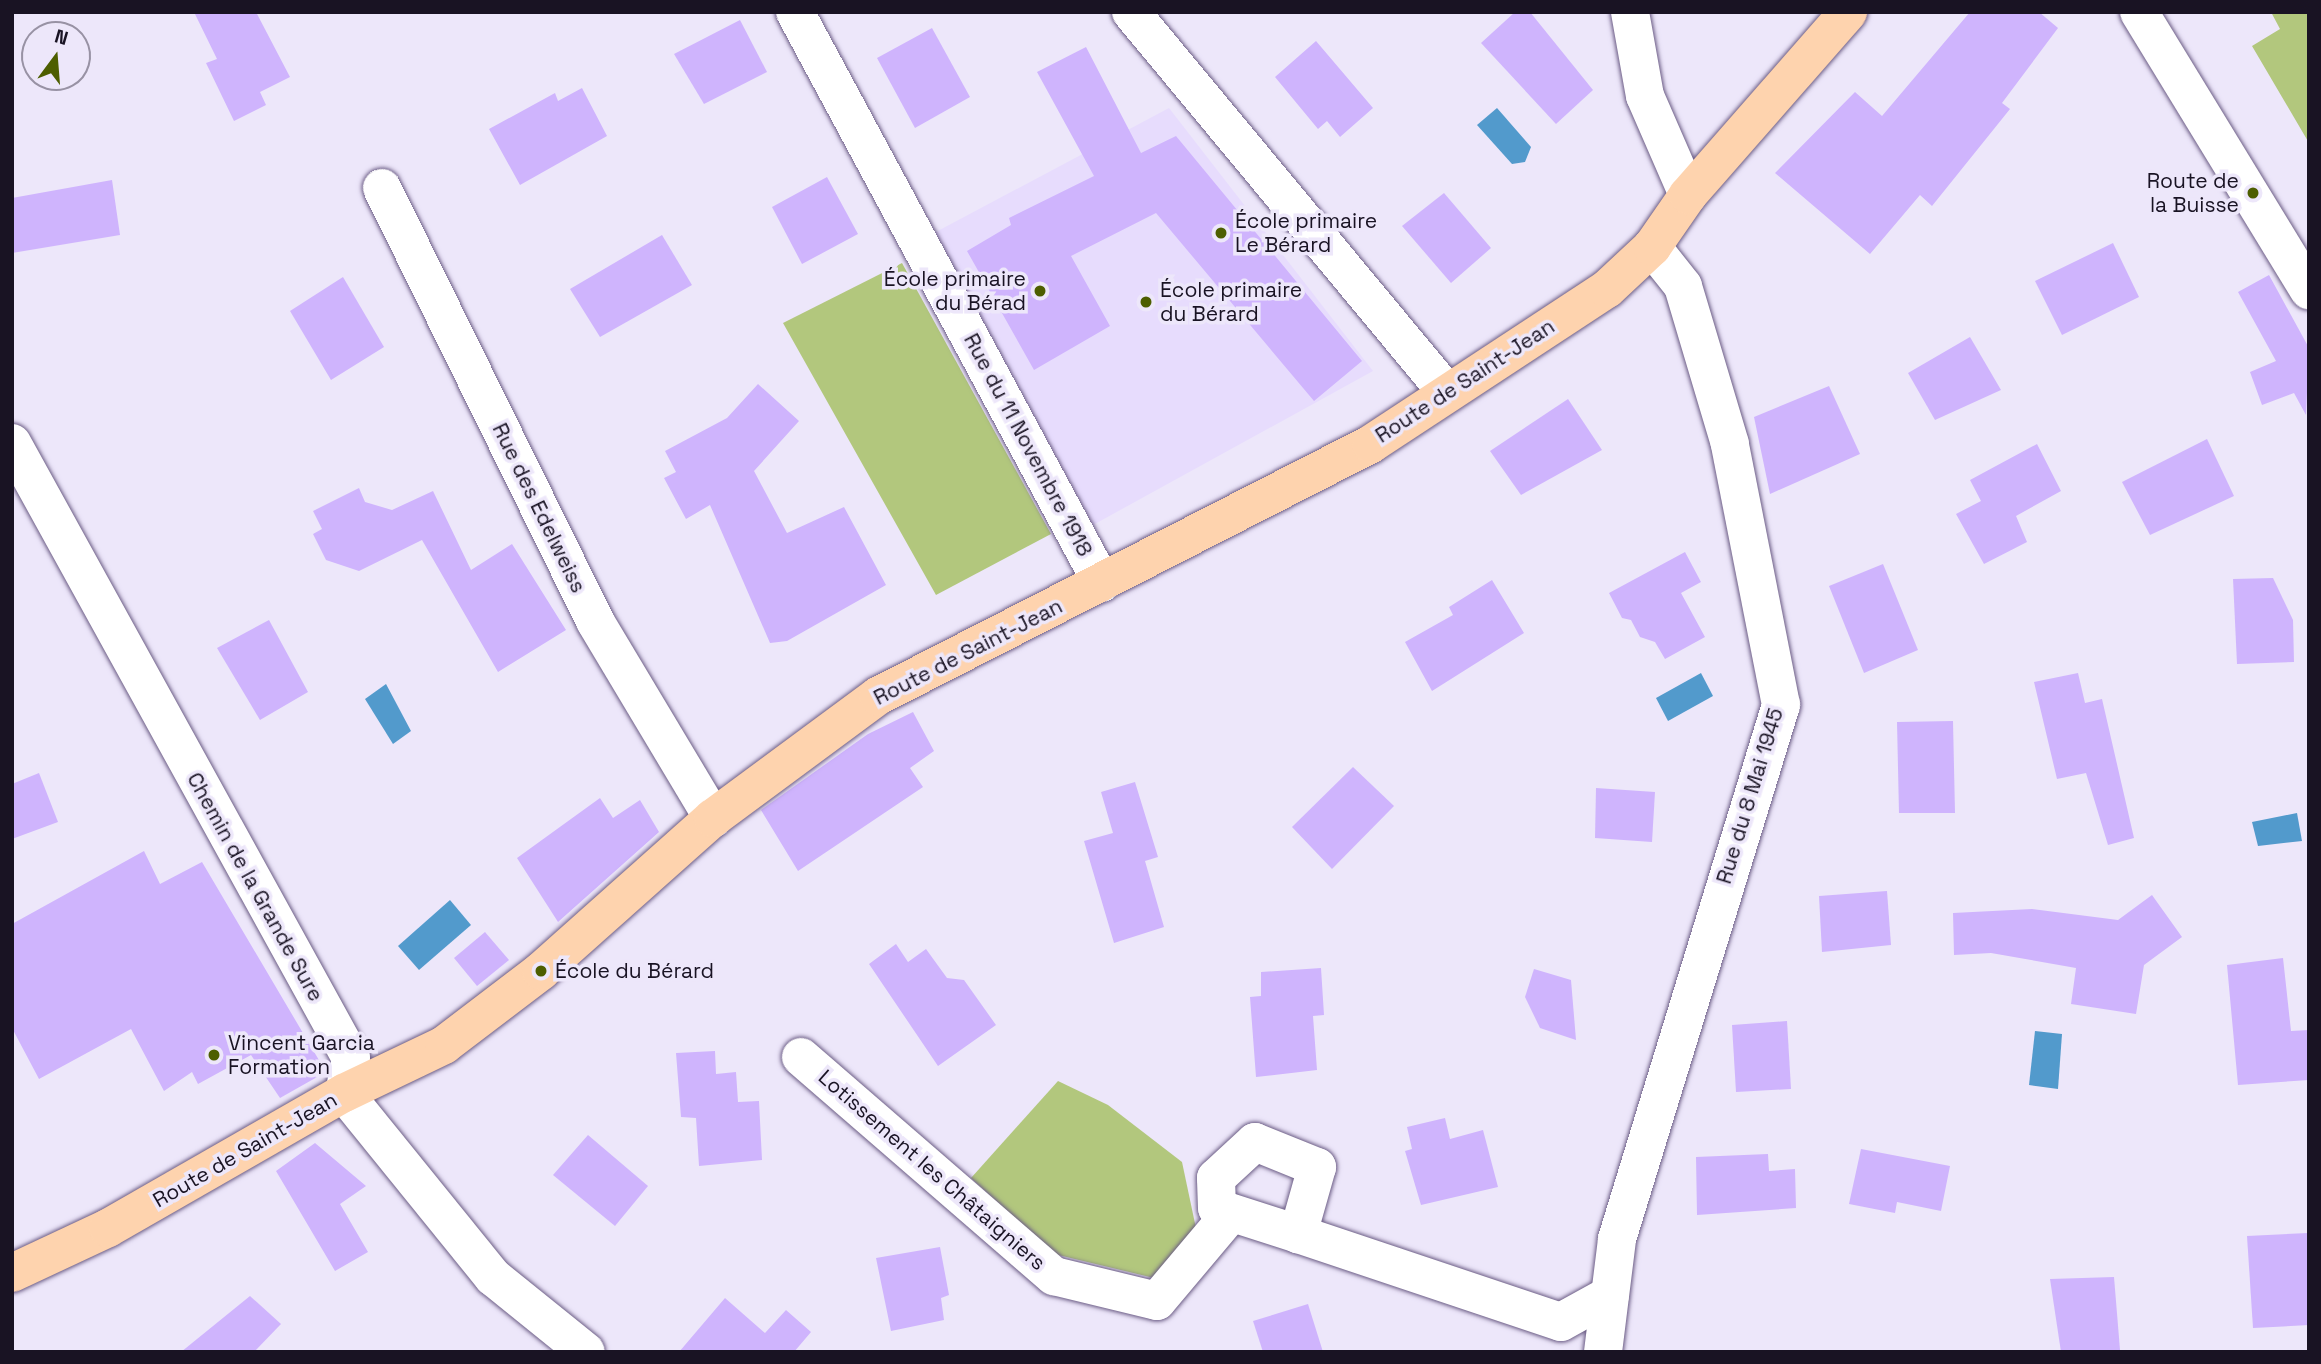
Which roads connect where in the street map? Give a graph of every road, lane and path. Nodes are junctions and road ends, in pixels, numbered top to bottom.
1 (794, 12) edge
2 (1131, 12) edge
3 (1630, 12) edge
4 (1848, 12) edge
5 (2139, 12) edge
6 (382, 188) dead end
7 (1688, 195) junction
8 (1652, 247) junction
9 (2309, 290) edge
10 (1447, 393) junction
11 (12, 443) edge
12 (1102, 583) junction
13 (713, 818) junction
14 (800, 1057) dead end
15 (344, 1093) junction
16 (1231, 1213) junction
17 (1298, 1234) junction
18 (12, 1273) edge
19 (1610, 1295) junction
20 (1570, 1337) edge
21 (586, 1352) edge
22 (1602, 1352) edge

1 - 12 street, Rue du 11 Novembre 1918
2 - 10 street
3 - 7 street
4 - 7 main road, Route de Saint-Jean
5 - 9 street
6 - 13 street, Rue des Edelweiss
7 - 8 main road, Route de Saint-Jean
8 - 10 main road, Route de Saint-Jean
8 - 19 street, Rue du 8 Mai 1945
10 - 12 main road, Route de Saint-Jean
11 - 15 street, Chemin de la Grande Sure
12 - 13 main road, Route de Saint-Jean
13 - 15 main road, Route de Saint-Jean
14 - 16 street, Lotissement les Châtaigniers
15 - 18 main road, Route de Saint-Jean
15 - 21 street
16 - 17 street
16 - 17 street
17 - 20 street
19 - 20 street
19 - 22 street, Rue du 8 Mai 1945

